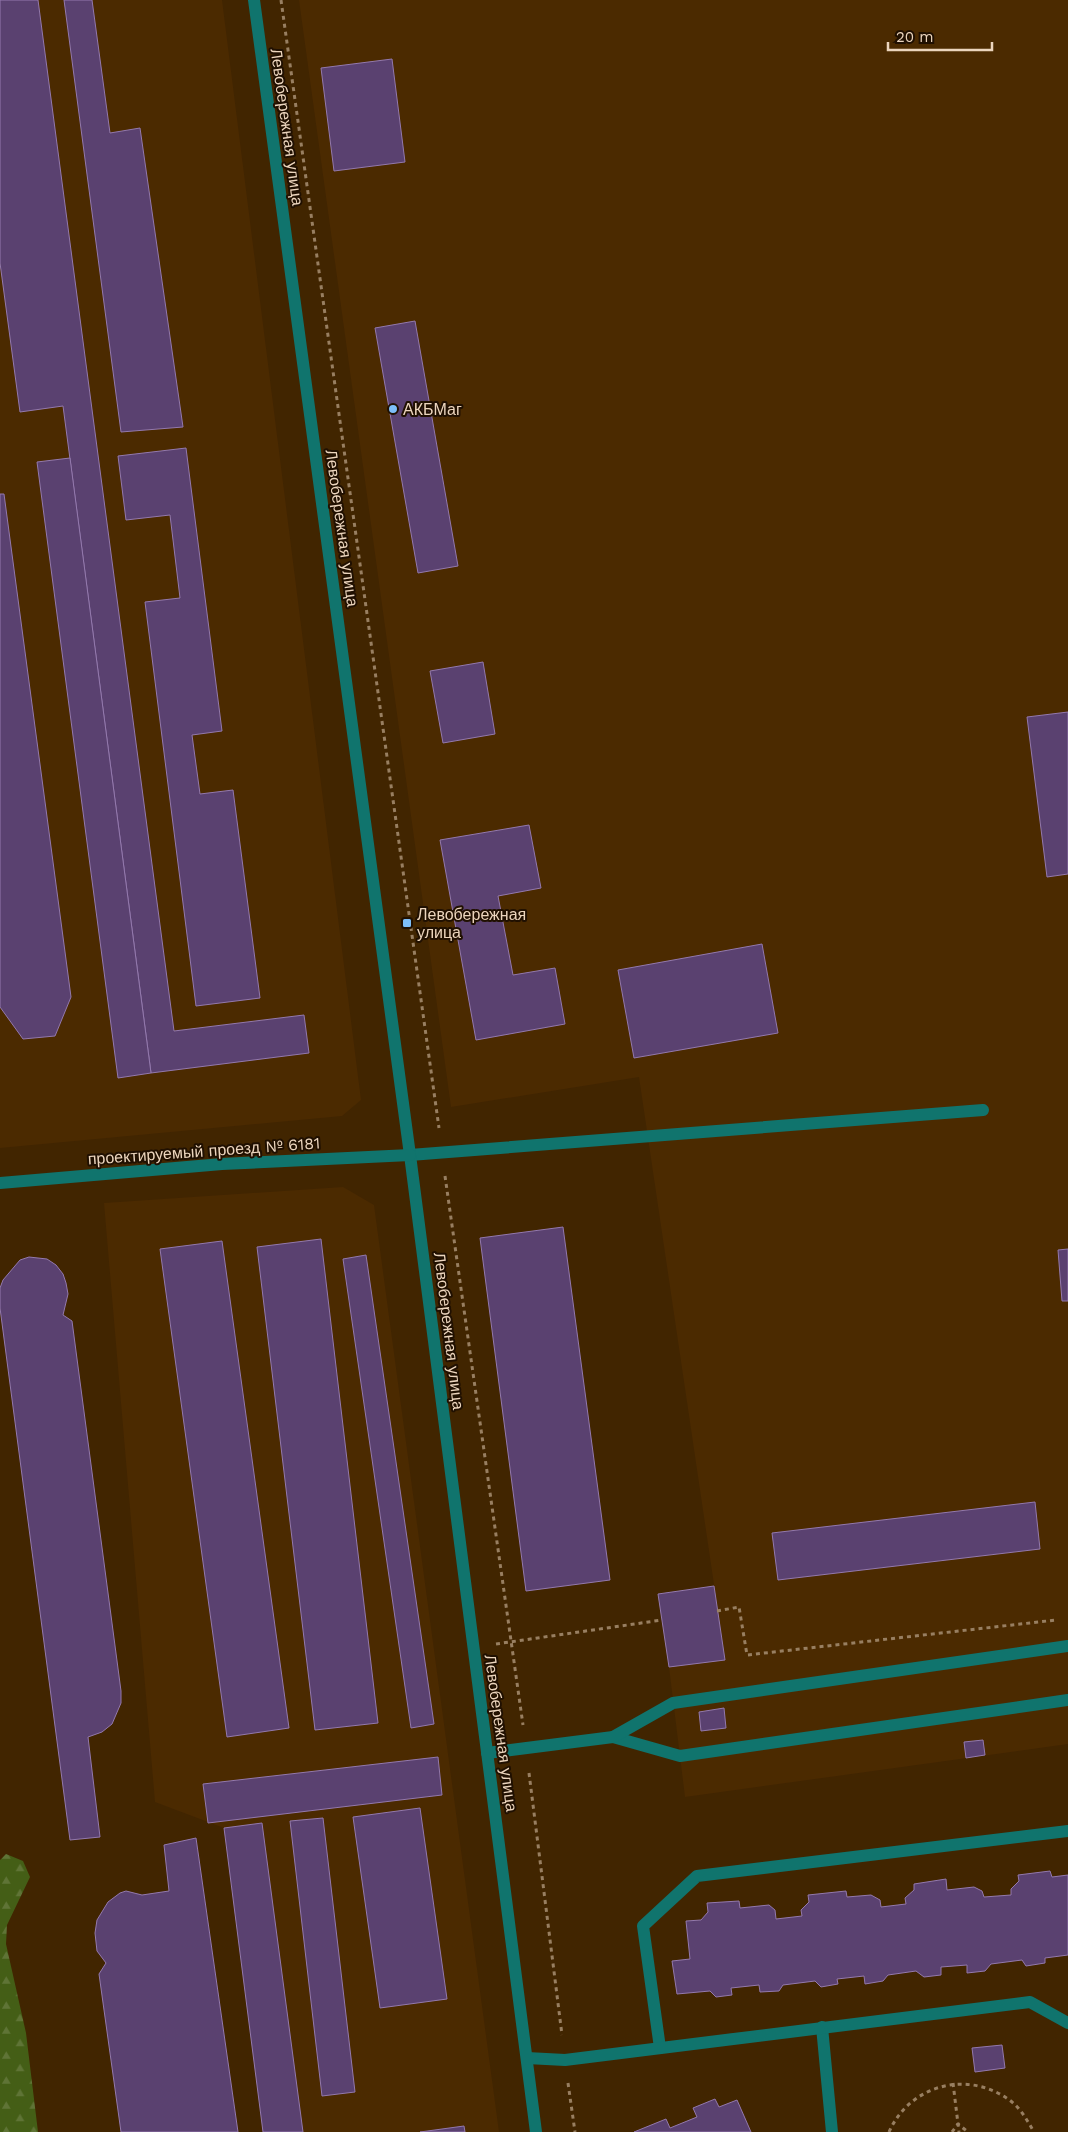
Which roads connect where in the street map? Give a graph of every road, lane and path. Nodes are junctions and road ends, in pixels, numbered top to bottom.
1 (254, 0) edge
2 (281, 0) edge
3 (983, 1110) dead end
4 (442, 1153) junction
5 (410, 1155) junction
6 (0, 1183) edge
7 (718, 1611) dead end
8 (662, 1620) dead end
9 (1058, 1620) dead end
10 (511, 1642) junction
11 (1068, 1646) edge
12 (473, 1647) junction
13 (1068, 1700) edge
14 (613, 1737) junction
15 (526, 1748) junction
16 (488, 1753) junction
17 (1068, 1831) edge
18 (1068, 2023) edge
19 (822, 2027) junction
20 (660, 2048) junction
21 (527, 2058) junction
22 (566, 2060) junction
23 (953, 2083) junction
24 (958, 2124) junction
25 (536, 2132) edge
26 (575, 2132) edge
27 (832, 2132) edge
28 (889, 2132) edge
29 (952, 2132) edge
30 (959, 2132) edge
31 (968, 2132) edge
32 (1034, 2132) edge

1 - 5 street, Левобережная улица
2 - 4 path
3 - 4 street, проектируемый проезд № 6181
4 - 5 street, проектируемый проезд № 6181
4 - 10 path
5 - 6 street, проектируемый проезд № 6181
5 - 12 street, Левобережная улица
7 - 9 path
8 - 10 path
10 - 12 path
10 - 15 path
11 - 14 street
12 - 16 street, Левобережная улица
13 - 14 street
14 - 15 street
15 - 16 street
15 - 22 path
16 - 21 street, Левобережная улица
17 - 20 street
18 - 19 street
19 - 20 street
19 - 27 street
20 - 22 street
21 - 22 street
21 - 25 street, Левобережная улица
22 - 26 path
23 - 24 path
23 - 28 path
23 - 32 path
24 - 29 path
24 - 30 path
24 - 31 path

